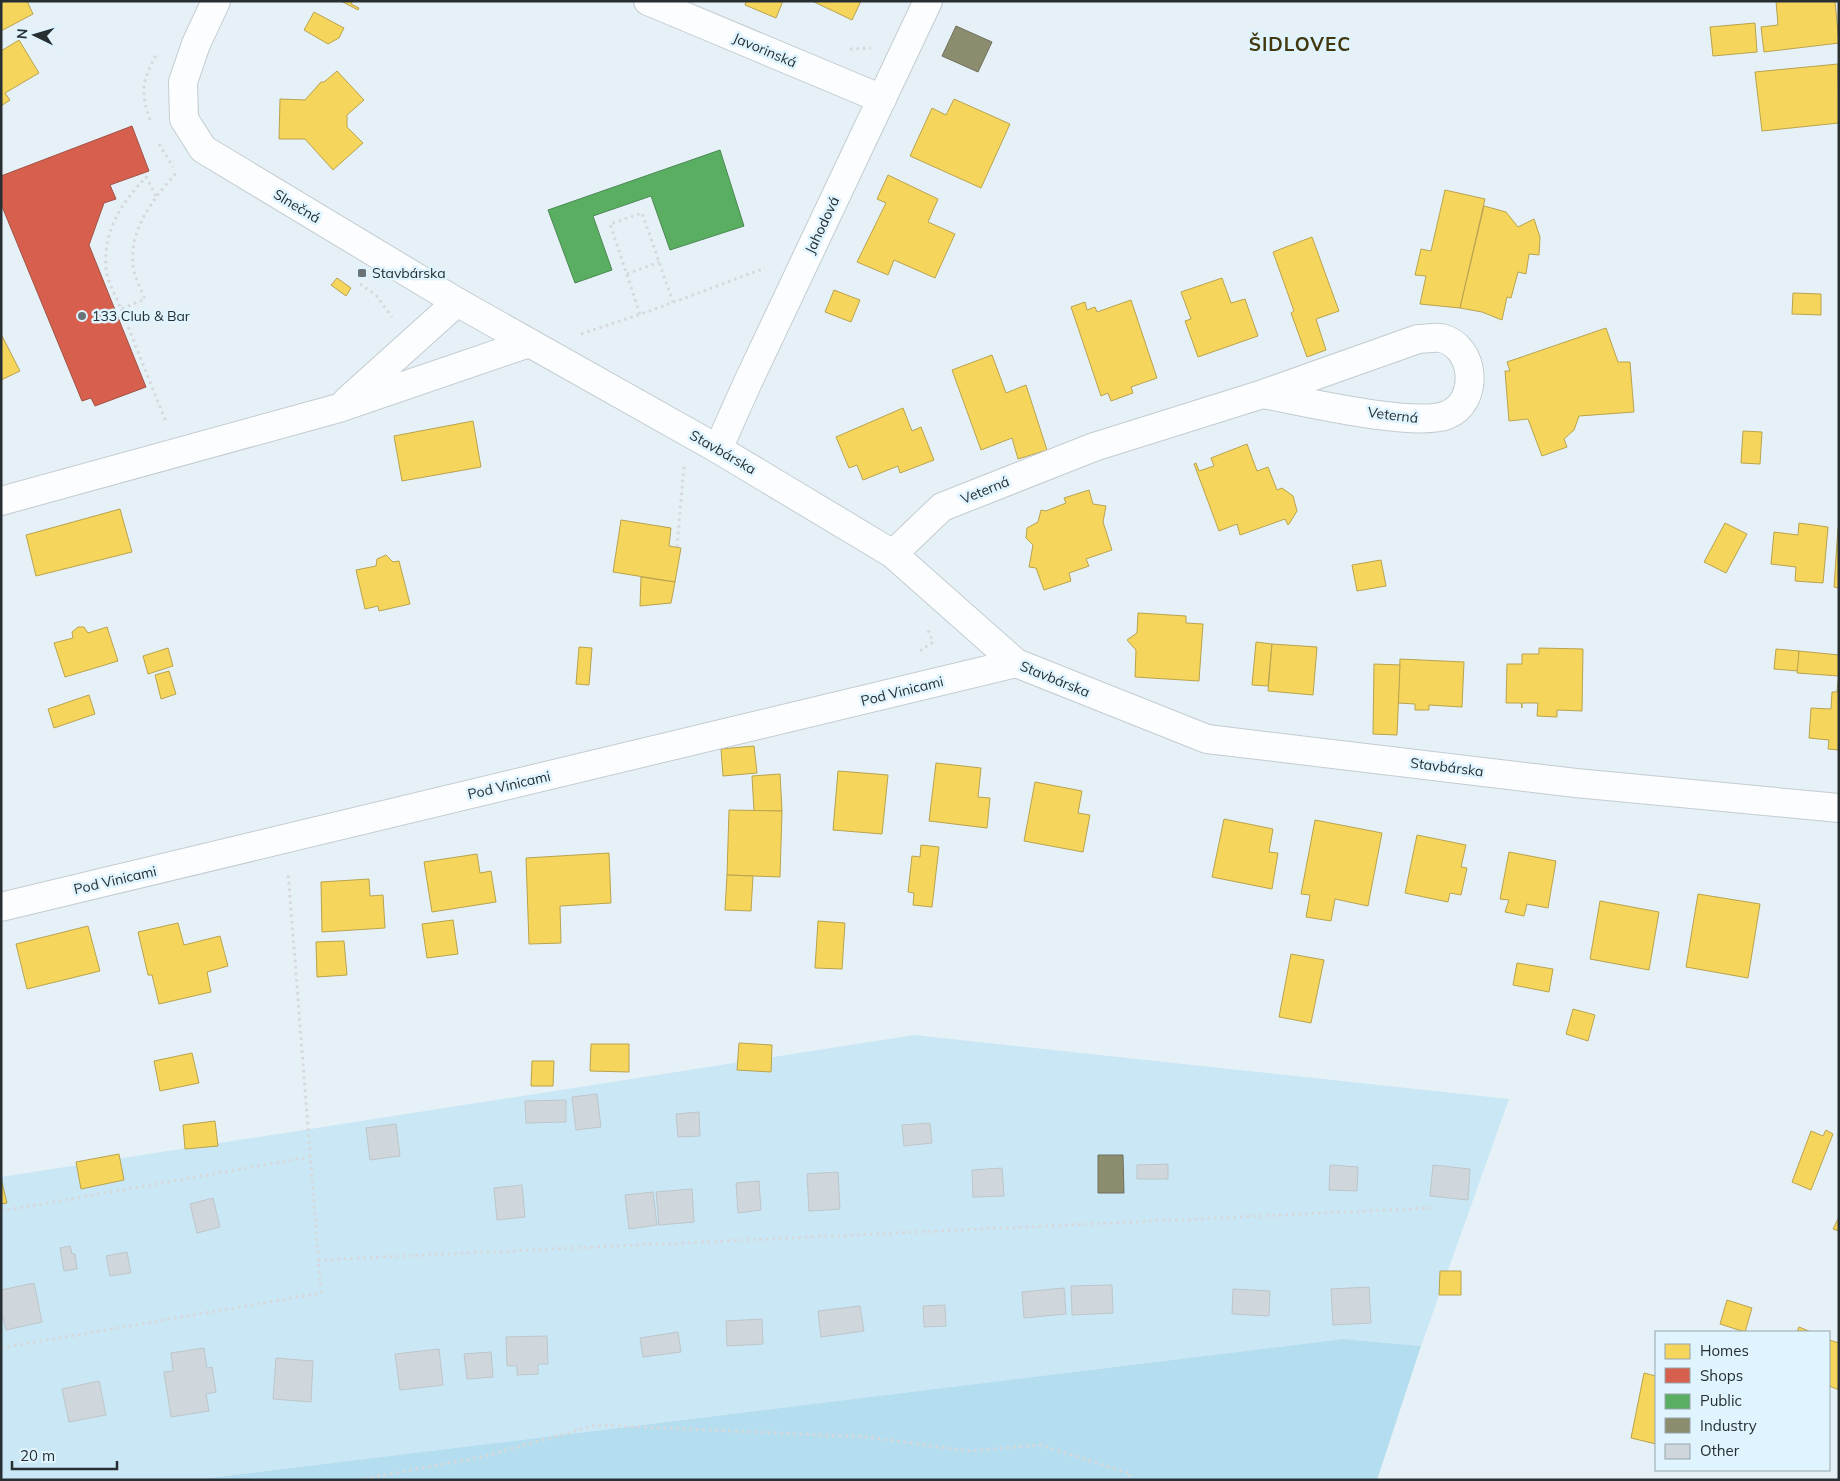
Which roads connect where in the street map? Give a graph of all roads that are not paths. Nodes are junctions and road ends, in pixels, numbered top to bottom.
1 (216, 1) edge
2 (648, 1) edge
3 (928, 1) edge
4 (882, 99) junction
5 (457, 302) junction
6 (533, 346) junction
7 (1263, 394) junction
8 (339, 408) junction
9 (718, 449) junction
10 (1, 501) edge
11 (893, 554) junction
12 (1016, 663) junction
13 (1839, 808) edge
14 (1, 907) edge

1 - 5 street, Slnečná
2 - 4 street, Javorinská
3 - 4 street, Jahodová
4 - 9 street, Jahodová
5 - 6 street, Slnečná
5 - 8 street
6 - 8 street
6 - 9 street, Stavbárska
7 - 7 street, Veterná
7 - 11 street, Veterná
8 - 10 street
9 - 11 street, Stavbárska
11 - 12 street, Stavbárska
12 - 13 street, Stavbárska
12 - 14 street, Pod Vinicami

